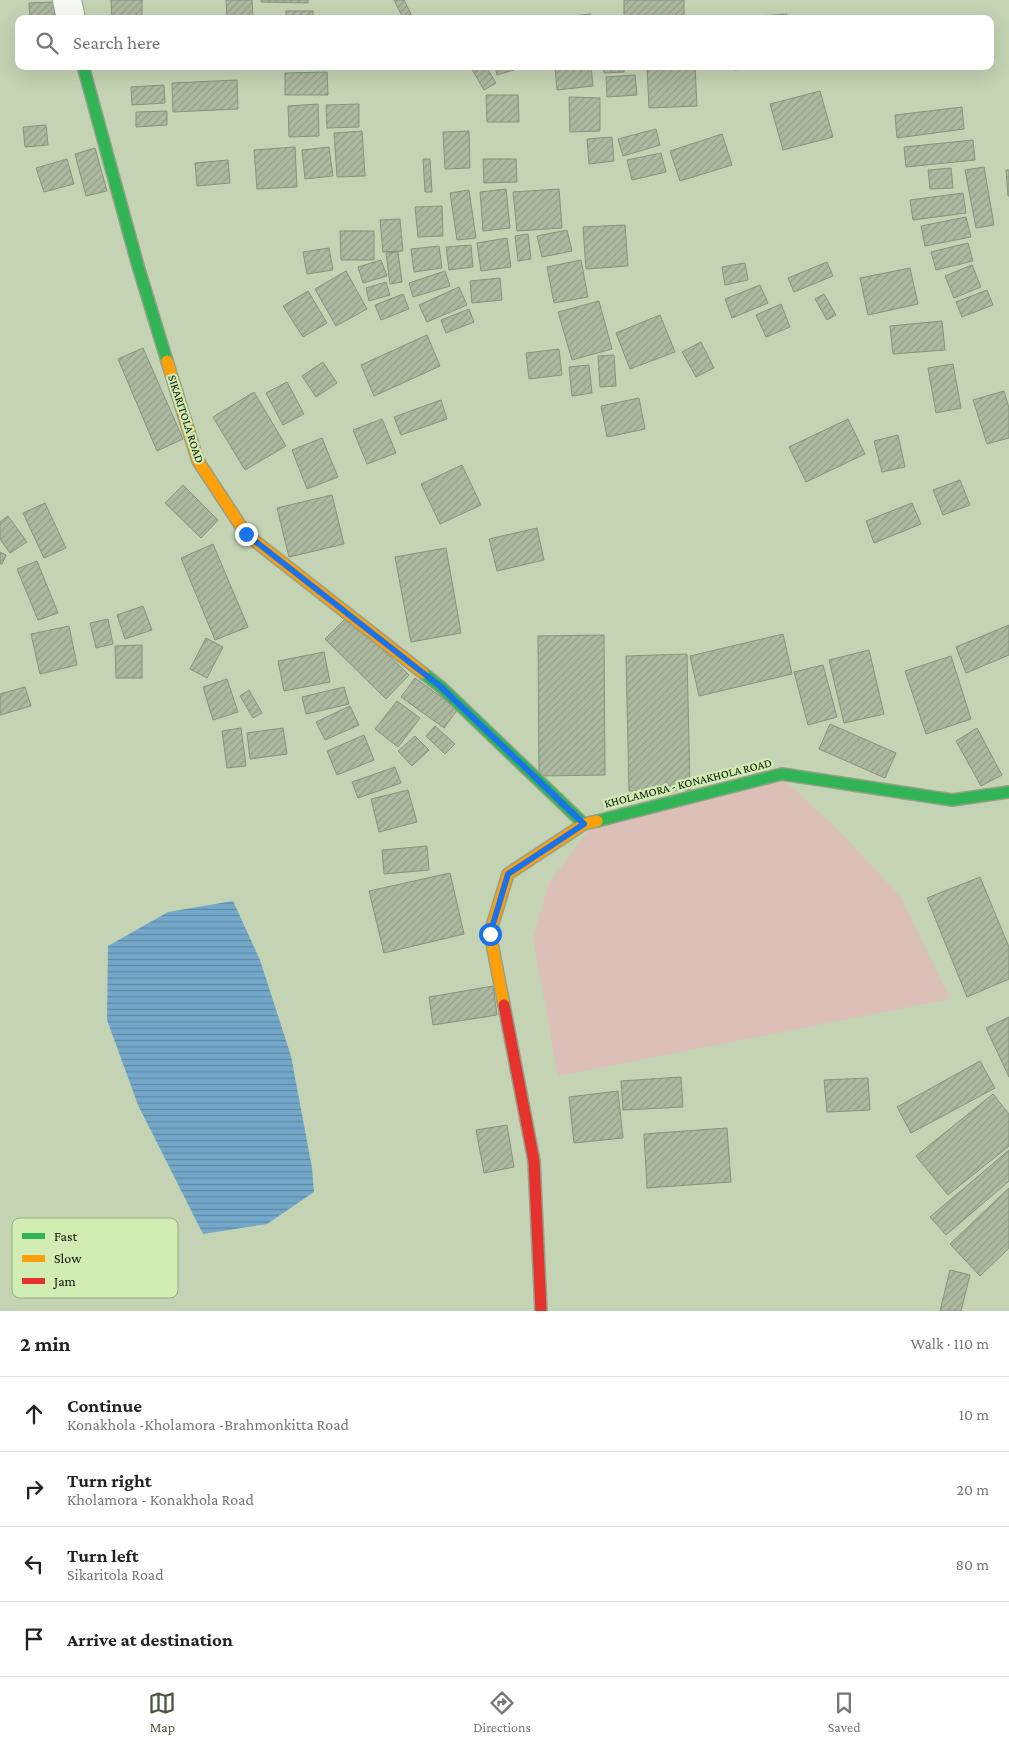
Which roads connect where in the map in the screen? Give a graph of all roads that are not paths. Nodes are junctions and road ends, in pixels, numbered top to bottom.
1 (67, 0) edge
2 (71, 15) edge
3 (85, 70) edge
4 (1009, 792) edge
5 (584, 824) junction
6 (541, 1311) edge

1 - 2 street
3 - 5 main road, SIKARITOLA ROAD
4 - 5 main road, KHOLAMORA - KONAKHOLA ROAD
5 - 6 main road, KHOLAMORA - KONAKHOLA ROAD

